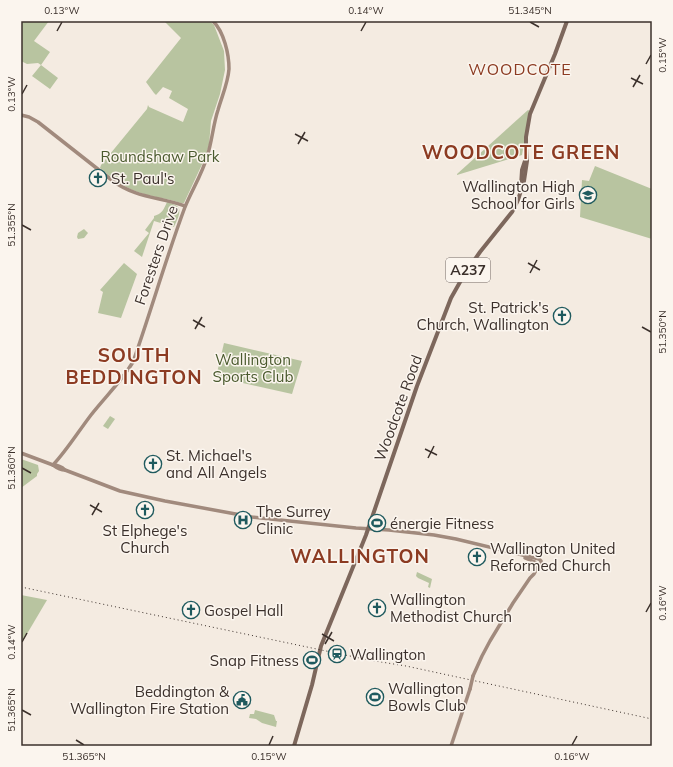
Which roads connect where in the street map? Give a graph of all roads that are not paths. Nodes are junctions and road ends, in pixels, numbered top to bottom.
1 (213, 21) edge
2 (567, 21) edge
3 (21, 115) edge
4 (185, 206) junction
5 (21, 453) edge
6 (60, 458) junction
7 (53, 465) junction
8 (60, 466) junction
9 (66, 470) junction
10 (368, 529) junction
11 (294, 746) edge
12 (451, 746) edge

1 - 4 main road, Foresters Drive
2 - 10 main road, Woodcote Road / A237
3 - 4 main road
4 - 6 main road, Foresters Drive
5 - 7 main road
6 - 7 main road, Foresters Drive
6 - 8 main road
7 - 8 main road
7 - 9 main road
8 - 9 main road
9 - 10 main road
10 - 11 main road, Woodcote Road / A237
10 - 12 main road, bridge

